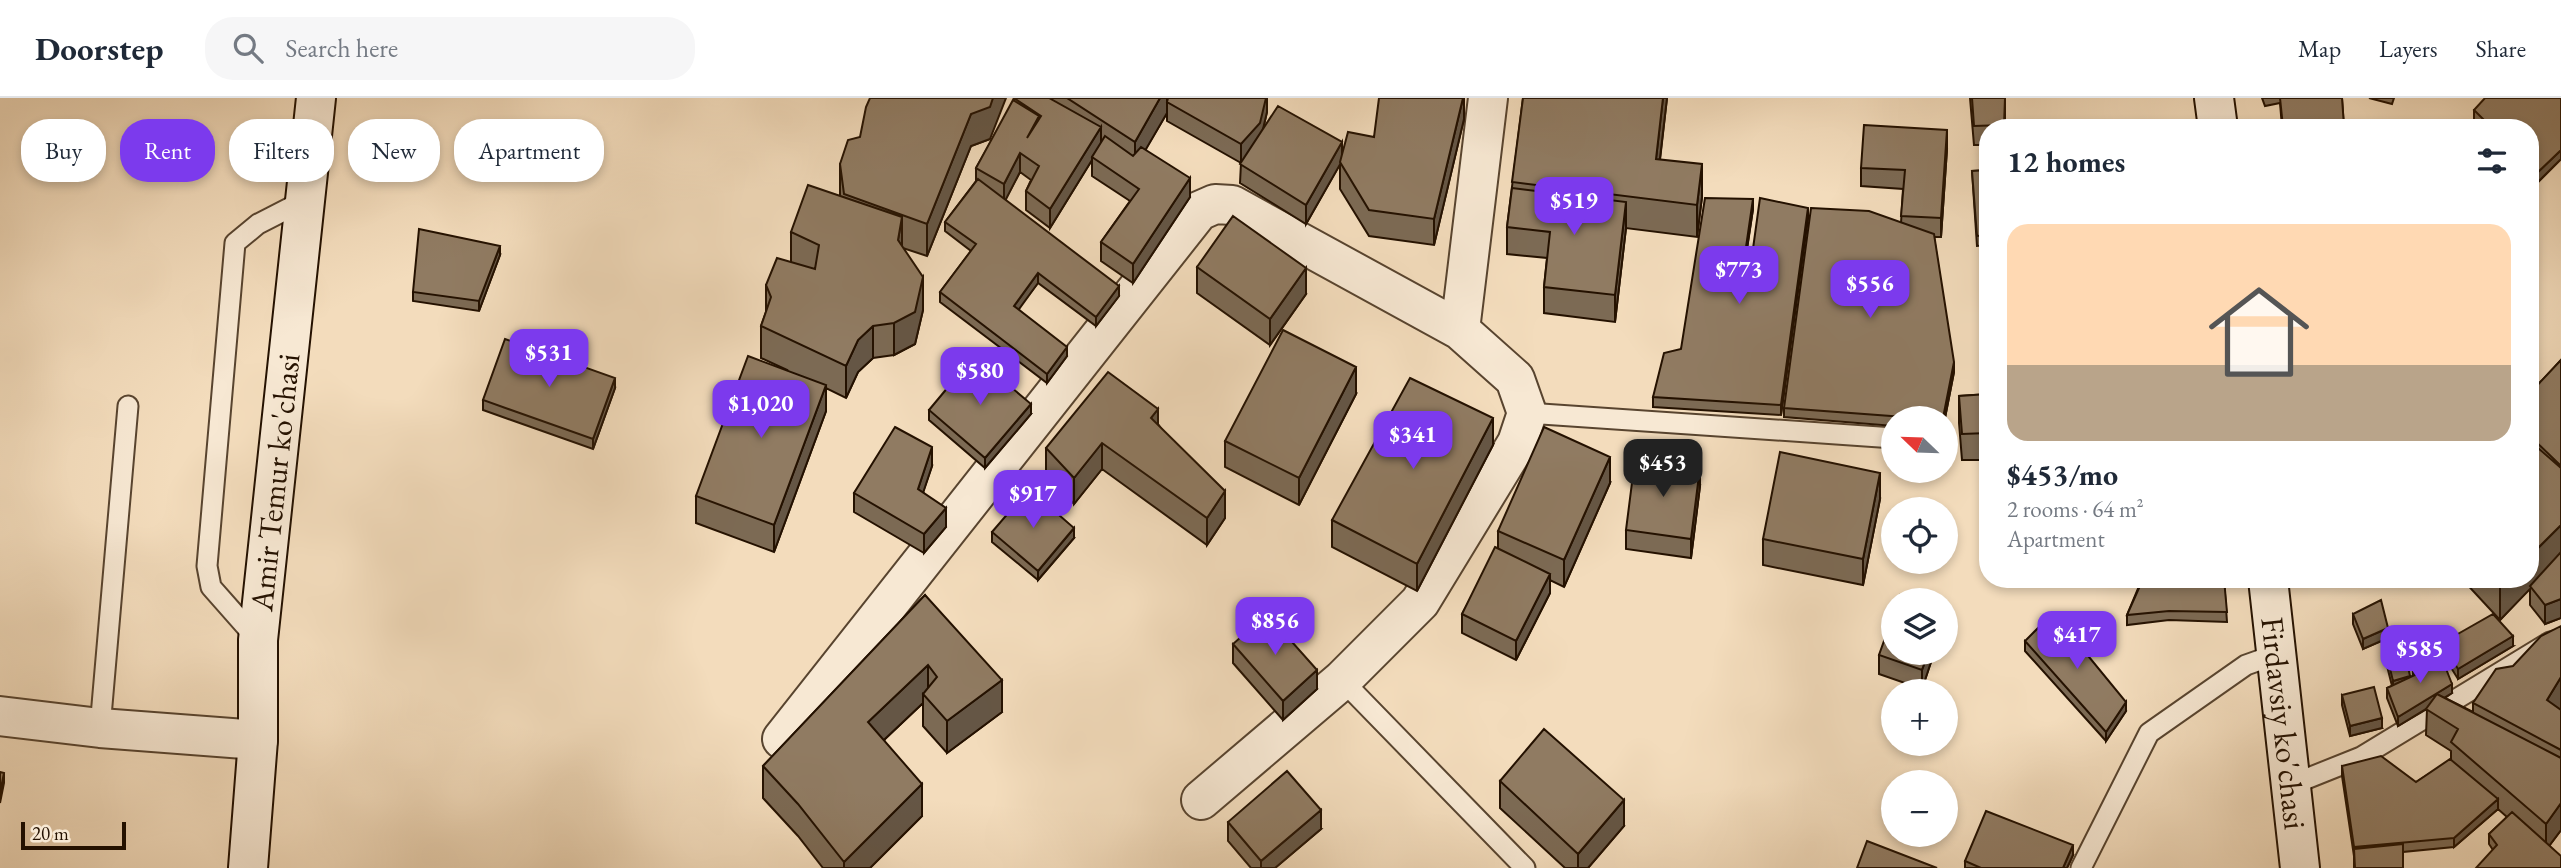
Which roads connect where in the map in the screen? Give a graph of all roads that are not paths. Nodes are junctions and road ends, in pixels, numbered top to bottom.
1 (316, 98) edge
2 (1488, 98) edge
3 (2214, 98) edge
4 (2217, 119) edge
5 (305, 200) junction
6 (1460, 330) junction
7 (128, 406) dead end
8 (1527, 413) junction
9 (1881, 437) edge
10 (2269, 588) edge
11 (2561, 639) edge
12 (258, 640) junction
13 (2277, 654) junction
14 (1342, 680) junction
15 (0, 716) edge
16 (100, 729) junction
17 (782, 739) dead end
18 (258, 740) junction
19 (2291, 785) junction
20 (1200, 800) dead end
21 (248, 868) edge
22 (1525, 868) edge
23 (2081, 868) edge
24 (2300, 868) edge

1 - 5 street, Amir Temur ko'chasi
2 - 6 street
3 - 4 street
5 - 12 street, Amir Temur ko'chasi
5 - 12 lane
6 - 8 street
6 - 17 street
7 - 16 lane
8 - 9 lane
8 - 14 street
10 - 13 street, Firdavsiy ko'chasi
11 - 19 lane
12 - 18 street, Amir Temur ko'chasi
13 - 19 street, Firdavsiy ko'chasi
13 - 23 lane
14 - 20 street
14 - 22 lane
15 - 16 street
16 - 18 street
18 - 21 street, Amir Temur ko'chasi
19 - 24 street, Firdavsiy ko'chasi

